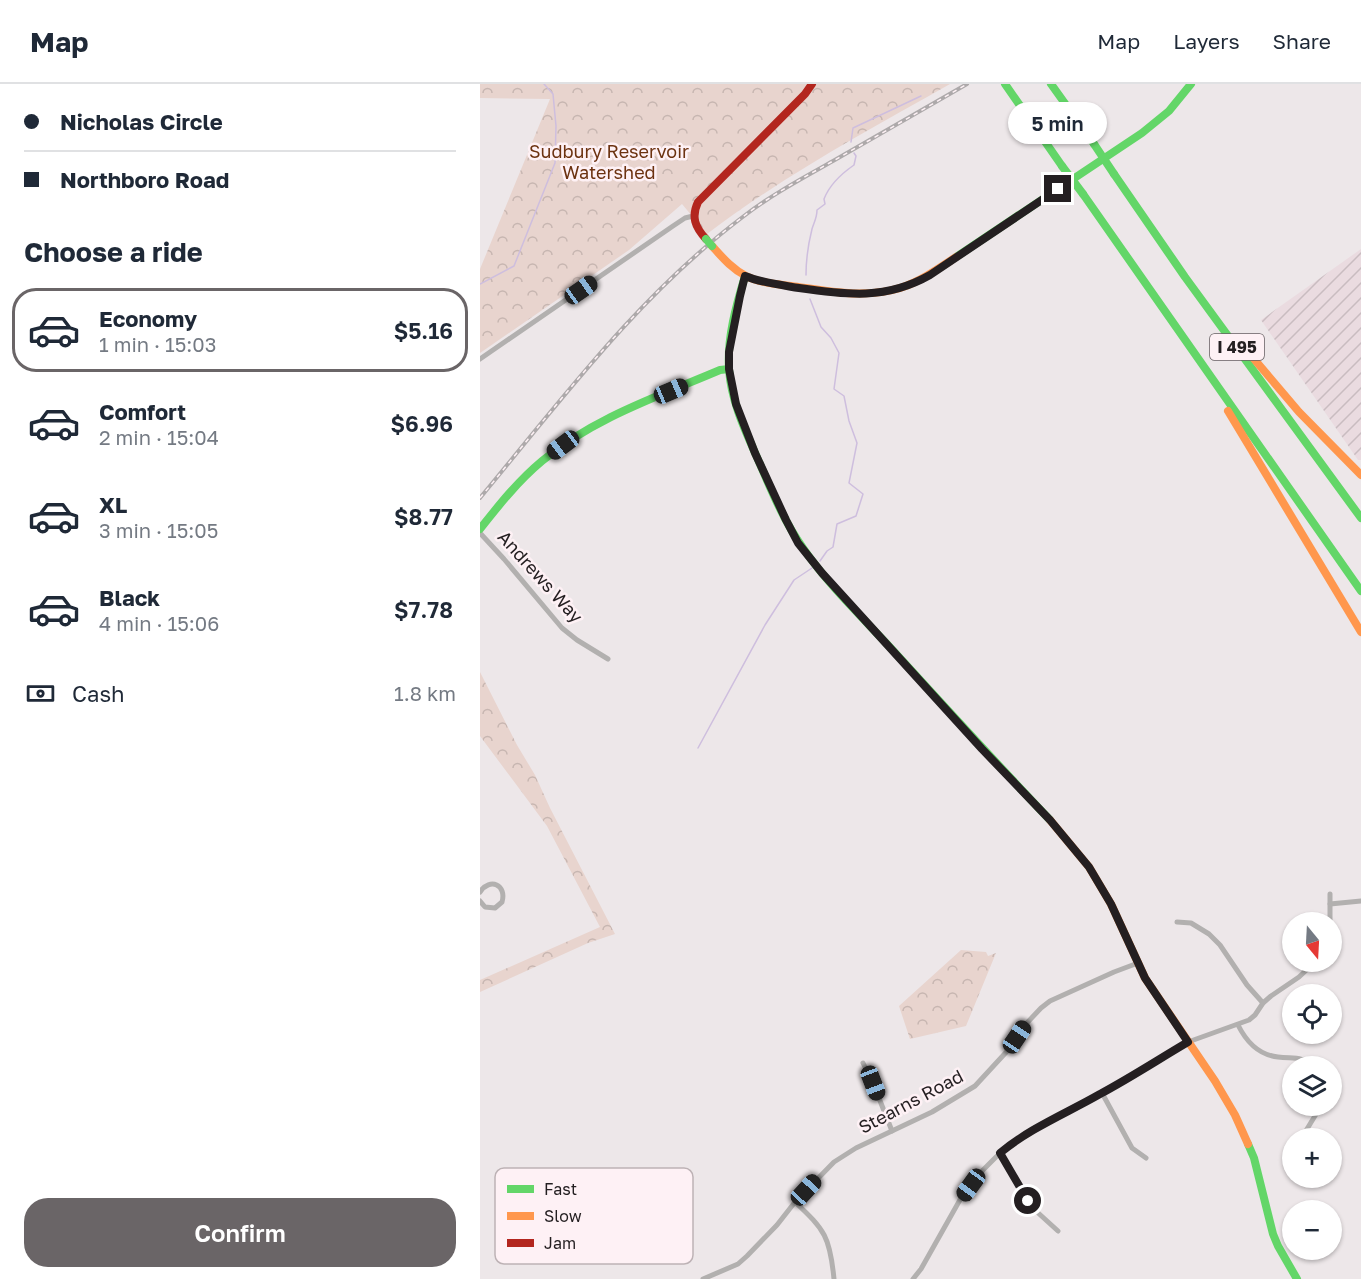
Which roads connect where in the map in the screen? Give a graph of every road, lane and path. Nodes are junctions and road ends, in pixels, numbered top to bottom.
1 (812, 84) edge
2 (1005, 84) edge
3 (1051, 84) edge
4 (1191, 84) edge
5 (693, 216) junction
6 (745, 276) junction
7 (1185, 277) junction
8 (1188, 344) junction
9 (480, 359) edge
10 (729, 369) junction
11 (1361, 475) edge
12 (1361, 518) edge
13 (480, 531) edge
14 (1361, 591) edge
15 (1361, 632) edge
16 (608, 659) dead end
17 (481, 887) edge
18 (1330, 894) dead end
19 (480, 901) edge
20 (1361, 901) edge
21 (1330, 904) junction
22 (1330, 912) edge
23 (1177, 922) dead end
24 (1138, 963) junction
25 (1304, 972) edge
26 (1263, 1003) junction
27 (1238, 1025) junction
28 (1188, 1042) junction
29 (1282, 1058) edge
30 (863, 1063) dead end
31 (1102, 1093) junction
32 (892, 1131) junction
33 (1000, 1153) junction
34 (1146, 1158) dead end
35 (795, 1202) junction
36 (1058, 1231) dead end
37 (703, 1279) edge
38 (834, 1279) edge
39 (914, 1279) edge
40 (1297, 1279) edge

1 - 5 main road
2 - 8 main road, I 495, bridge
3 - 7 main road, I 495, bridge
4 - 6 main road
5 - 6 main road, bridge
5 - 9 street
6 - 10 main road
7 - 11 main road
7 - 12 main road, I 495
8 - 14 main road, I 495
8 - 15 main road
10 - 13 main road
10 - 24 main road
13 - 16 street, Andrews Way
17 - 19 street
18 - 21 street
20 - 21 street
21 - 22 street
23 - 26 street
24 - 28 main road
24 - 32 street, Stearns Road
25 - 26 street
26 - 27 street
27 - 28 street
27 - 29 street
28 - 31 street
28 - 40 main road
30 - 32 street
31 - 33 street
31 - 34 street
32 - 35 street, Stearns Road
33 - 36 street
33 - 39 street
35 - 37 street, Stearns Road
35 - 38 street

